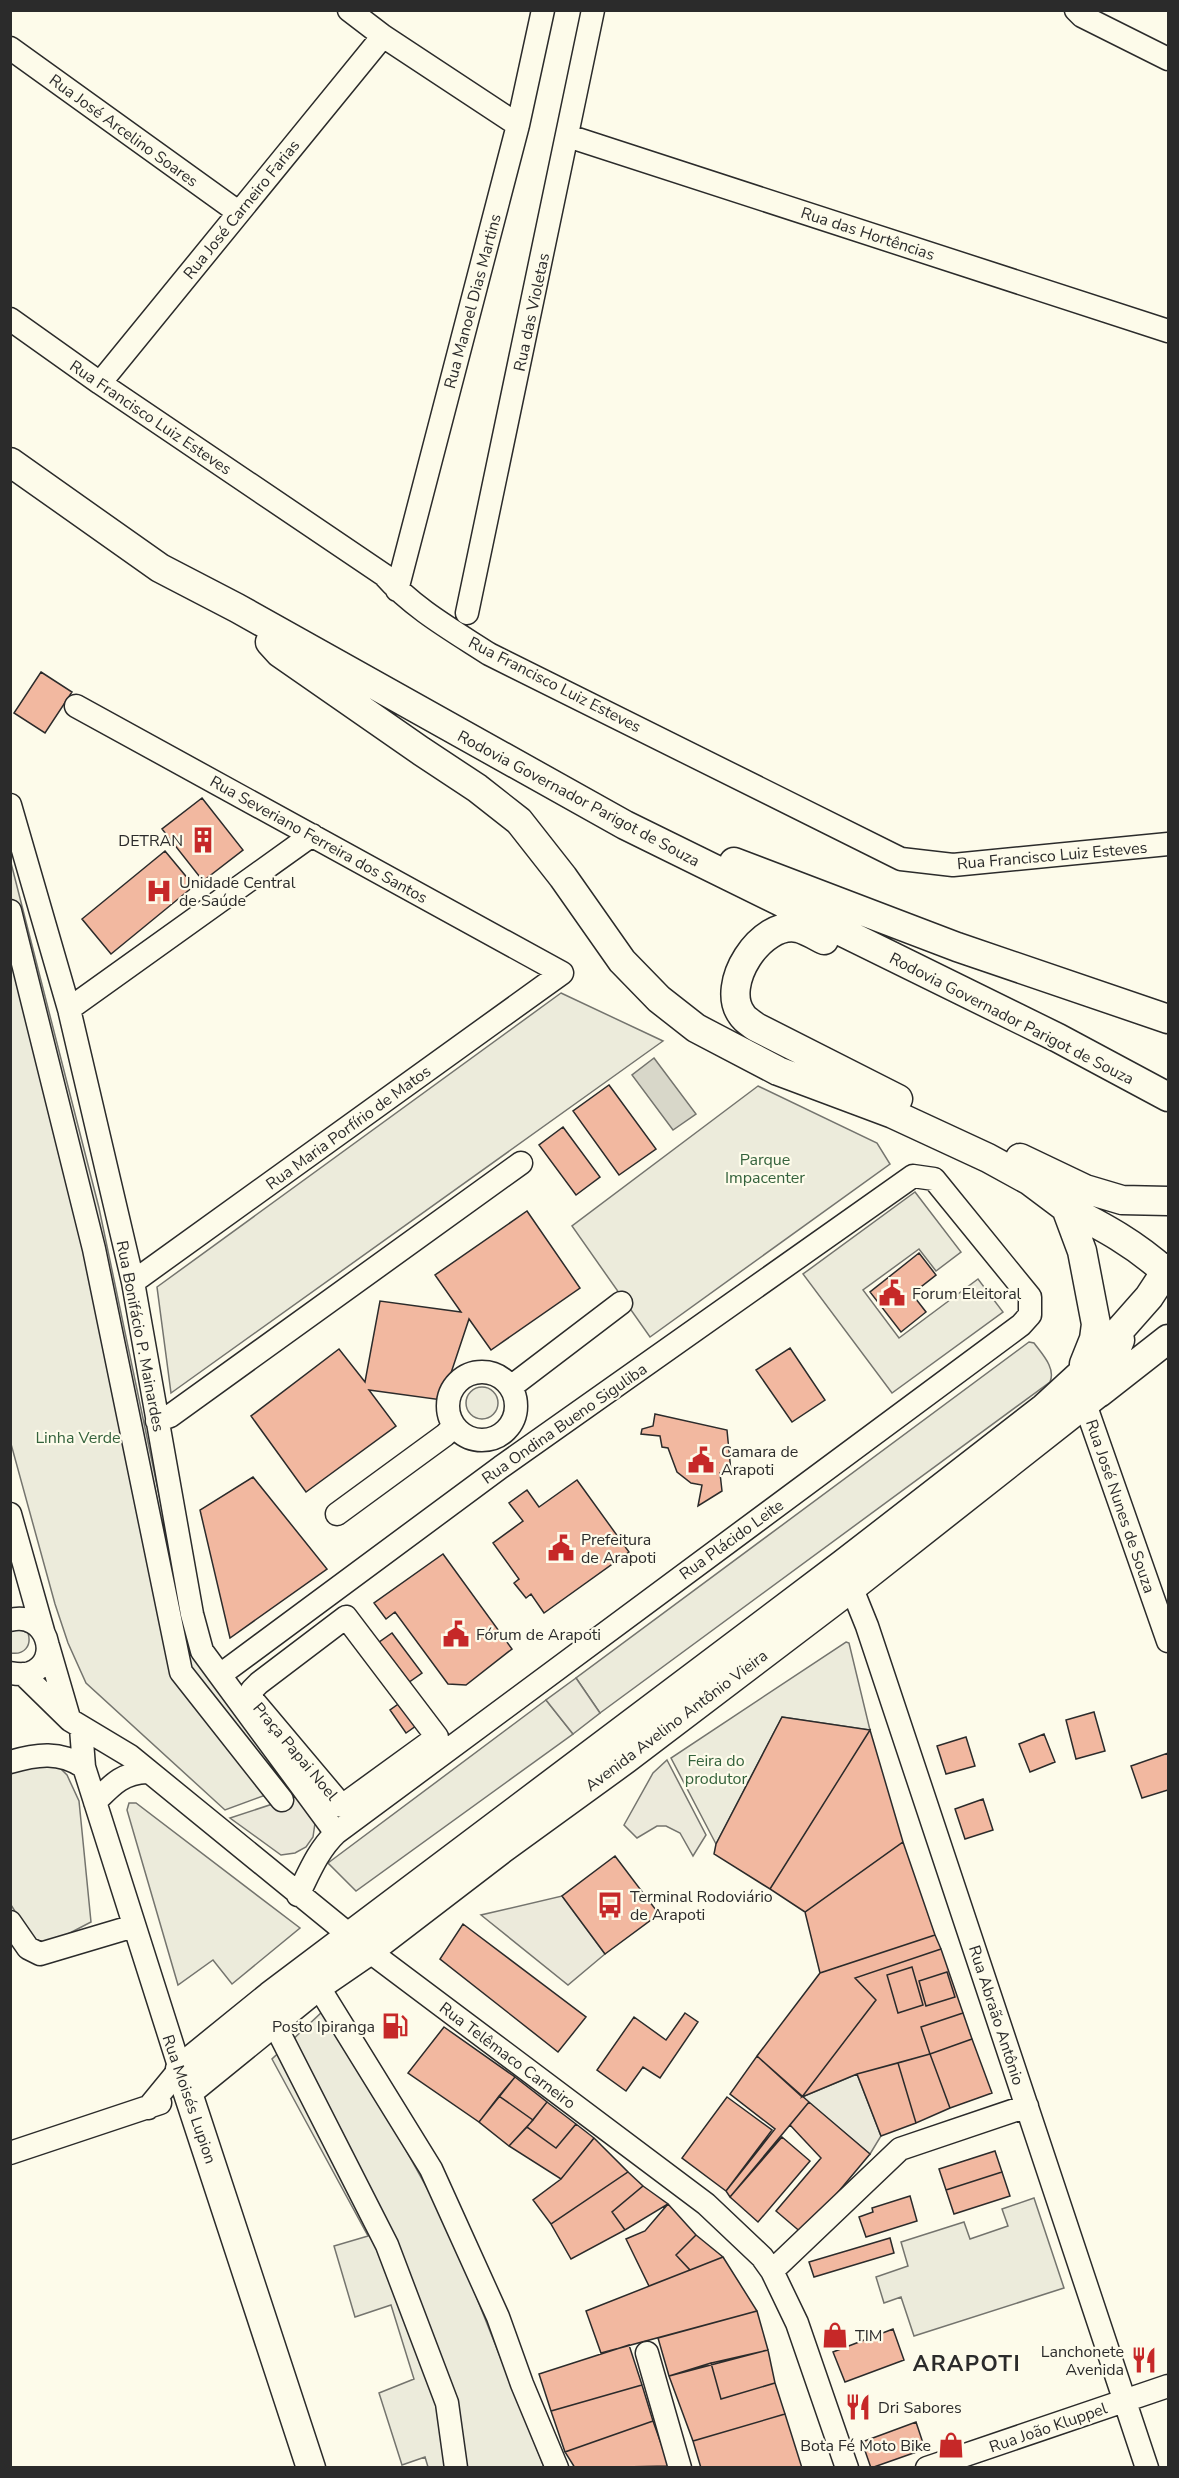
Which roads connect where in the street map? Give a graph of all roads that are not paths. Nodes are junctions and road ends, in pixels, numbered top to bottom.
1 (350, 10) edge
2 (543, 10) edge
3 (592, 10) edge
4 (1076, 10) edge
5 (383, 36) junction
6 (1168, 59) edge
7 (15, 60) edge
8 (518, 125) junction
9 (568, 136) junction
10 (238, 212) junction
11 (10, 319) edge
12 (1168, 331) edge
13 (100, 383) junction
14 (10, 462) edge
15 (397, 590) junction
16 (237, 608) junction
17 (467, 613) dead end
18 (76, 706) dead end
19 (10, 805) edge
20 (624, 825) junction
21 (312, 835) junction
22 (1168, 844) edge
23 (10, 911) edge
24 (562, 973) joint
25 (69, 1009) junction
26 (1168, 1019) edge
27 (1058, 1038) junction
28 (1168, 1097) edge
29 (521, 1163) dead end
30 (913, 1176) joint
31 (1168, 1201) edge
32 (1066, 1208) junction
33 (1167, 1270) edge
34 (133, 1282) junction
35 (621, 1303) dead end
36 (1165, 1343) edge
37 (512, 1386) junction
38 (1087, 1391) junction
39 (157, 1421) junction
40 (514, 1421) junction
41 (454, 1426) junction
42 (488, 1441) junction
43 (538, 1442) junction
44 (501, 1467) junction
45 (10, 1514) edge
46 (337, 1514) dead end
47 (847, 1576) junction
48 (11, 1615) edge
49 (346, 1617) joint
50 (45, 1639) junction
51 (1168, 1641) edge
52 (17, 1674) edge
53 (220, 1675) junction
54 (76, 1724) junction
55 (10, 1762) edge
56 (84, 1767) junction
57 (147, 1772) junction
58 (282, 1800) dead end
59 (95, 1802) junction
60 (336, 1833) junction
61 (298, 1895) junction
62 (10, 1922) edge
63 (134, 1926) junction
64 (359, 1943) junction
65 (318, 1986) junction
66 (275, 2010) junction
67 (185, 2080) junction
68 (1027, 2106) junction
69 (10, 2153) edge
70 (772, 2271) junction
71 (647, 2353) dead end
72 (1168, 2386) edge
73 (1125, 2401) junction
74 (311, 2468) edge
75 (456, 2468) edge
76 (556, 2468) edge
77 (680, 2468) edge
78 (847, 2468) edge
79 (927, 2468) edge
80 (1147, 2468) edge

1 - 5 street
2 - 8 street, Rua Manoel Dias Martins
3 - 9 street, Rua das Violetas
4 - 6 street
5 - 8 street
5 - 10 street, Rua José Carneiro Farias
7 - 10 street, Rua José Arcelino Soares
8 - 15 street, Rua Manoel Dias Martins
9 - 12 street, Rua das Hortências
9 - 17 street, Rua das Violetas
10 - 13 street, Rua José Carneiro Farias
11 - 13 street, Rua Francisco Luiz Esteves
13 - 15 street, Rua Francisco Luiz Esteves
14 - 16 main road, Rodovia Governador Parigot de Souza
15 - 22 street, Rua Francisco Luiz Esteves
16 - 20 main road, Rodovia Governador Parigot de Souza
16 - 32 main road
18 - 21 street, Rua Severiano Ferreira dos Santos
19 - 25 street, Rua Bonifácio P. Mainardes
20 - 26 main road
20 - 27 main road, Rodovia Governador Parigot de Souza
21 - 24 street, Rua Severiano Ferreira dos Santos
21 - 25 street
23 - 58 street
24 - 34 street, Rua Maria Porfírio de Matos
25 - 34 street, Rua Bonifácio P. Mainardes
27 - 28 main road, Rodovia Governador Parigot de Souza
27 - 31 main road
29 - 39 street
30 - 43 street, Rua Ondina Bueno Siguliba
30 - 60 street, Rua Plácido Leite
32 - 33 main road
32 - 38 main road
33 - 38 main road, Avenida Avelino Antônio Vieira
34 - 39 street, Rua Bonifácio P. Mainardes
35 - 37 street
36 - 38 main road
37 - 40 street
37 - 41 street
38 - 47 main road, Avenida Avelino Antônio Vieira
38 - 51 street, Rua José Nunes de Souza
39 - 53 street, Rua Bonifácio P. Mainardes
40 - 42 street
40 - 43 street
41 - 42 street
41 - 46 street
42 - 44 street
43 - 44 street, Rua Ondina Bueno Siguliba
44 - 53 street, Rua Ondina Bueno Siguliba
45 - 50 street, Rua Moisés Lupion
47 - 64 main road, Avenida Avelino Antônio Vieira
47 - 68 street, Rua Abraão Antônio
48 - 50 street
49 - 49 street, Praça Papai Noel
50 - 52 street
50 - 54 street, Rua Moisés Lupion
52 - 54 street
53 - 60 street, Rua Bonifácio P. Mainardes
54 - 56 street, Rua Moisés Lupion
54 - 57 street, Rua Telêmaco Carneiro
55 - 56 street
56 - 59 street, Rua Moisés Lupion
57 - 59 street
57 - 61 street, Rua Telêmaco Carneiro
59 - 63 street, Rua Moisés Lupion
60 - 61 street, Rua Plácido Leite
61 - 64 street, Rua Telêmaco Carneiro
62 - 63 street
63 - 67 street, Rua Moisés Lupion
64 - 65 main road, Avenida Avelino Antônio Vieira
64 - 66 main road, Avenida Avelino Antônio Vieira
64 - 70 street, Rua Telêmaco Carneiro
65 - 66 main road, Avenida Avelino Antônio Vieira
65 - 76 street
66 - 67 main road, Avenida Avelino Antônio Vieira
66 - 75 street
67 - 69 street
67 - 74 main road, Rua Moisés Lupion
68 - 70 street
68 - 73 street, Rua Abraão Antônio
70 - 78 street, Rua Telêmaco Carneiro
71 - 77 street
72 - 73 street, Rua João Kluppel
73 - 79 street, Rua João Kluppel
73 - 80 street, Rua Abraão Antônio

